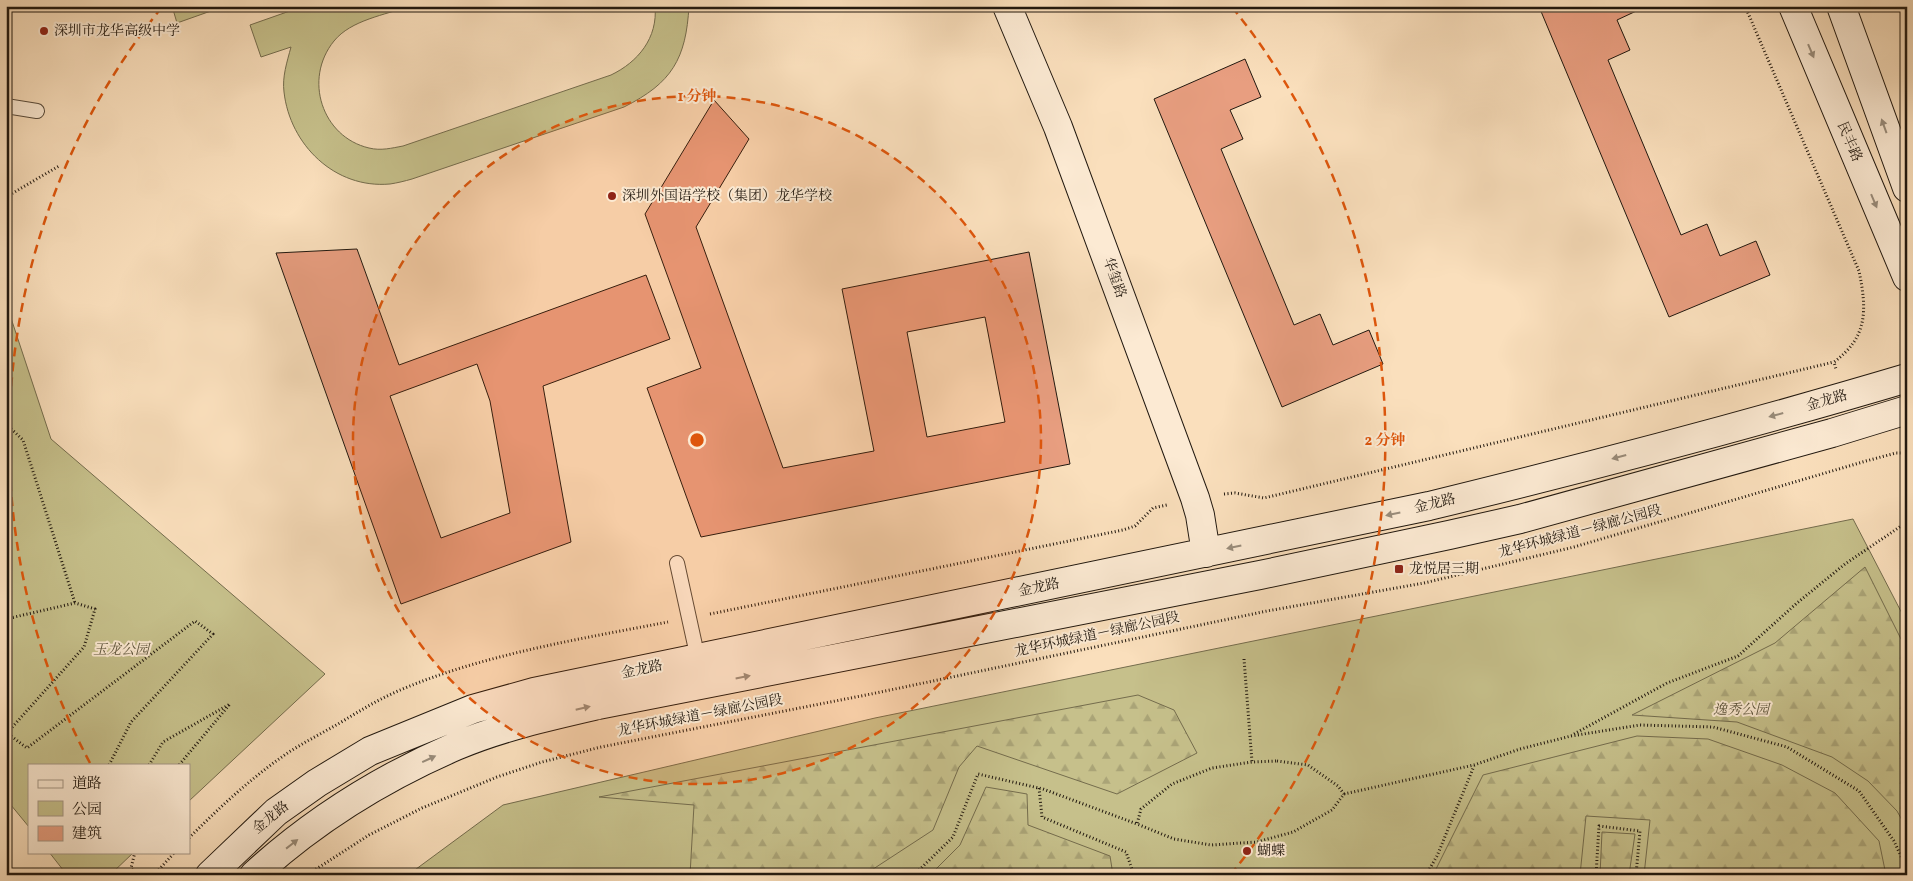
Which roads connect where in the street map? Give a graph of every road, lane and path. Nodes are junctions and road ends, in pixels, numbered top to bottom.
1 (1007, 6) edge
2 (1745, 6) edge
3 (1792, 6) edge
4 (1841, 6) edge
5 (6, 106) edge
6 (37, 111) dead end
7 (59, 166) dead end
8 (1907, 188) edge
9 (6, 196) edge
10 (1907, 276) edge
11 (1834, 362) junction
12 (1836, 371) dead end
13 (1907, 378) edge
14 (1907, 410) edge
15 (6, 424) edge
16 (1907, 453) edge
17 (1218, 495) dead end
18 (1167, 505) dead end
19 (1907, 522) edge
20 (1206, 553) junction
21 (677, 563) dead end
22 (75, 603) junction
23 (704, 615) dead end
24 (6, 619) edge
25 (698, 659) junction
26 (1244, 659) dead end
27 (1571, 736) junction
28 (1252, 762) junction
29 (110, 764) edge
30 (150, 764) edge
31 (180, 764) edge
32 (1474, 765) junction
33 (1039, 788) junction
34 (1344, 794) junction
35 (1137, 824) junction
36 (136, 854) edge
37 (173, 854) edge
38 (138, 875) edge
39 (154, 875) edge
40 (210, 875) edge
41 (254, 875) edge
42 (307, 875) edge
43 (914, 875) edge
44 (1134, 875) edge
45 (1426, 875) edge
46 (1596, 875) edge
47 (1636, 875) edge
48 (1906, 875) edge

1 - 20 main road, 华玺路
2 - 11 path
3 -> 10 main road, 民丰路
8 -> 4 main road
5 - 6 lane
7 - 9 path
11 - 12 path
11 - 17 path
13 -> 20 main road, 金龙路
41 -> 14 main road, 金龙路
15 - 22 path
16 - 42 path, 龙华环城绿道－绿廊公园段
18 - 23 path
19 - 27 path
20 - 25 main road, 金龙路
21 - 25 lane
22 - 24 path
22 - 29 path
25 - 40 main road, 金龙路
26 - 28 path
27 - 32 path
27 - 48 path
28 - 34 path
28 - 35 path
30 - 31 path
32 - 34 path
32 - 45 path
33 - 35 path
33 - 43 path
33 - 44 path
34 - 35 path
36 - 38 path
37 - 39 path
46 - 47 path

